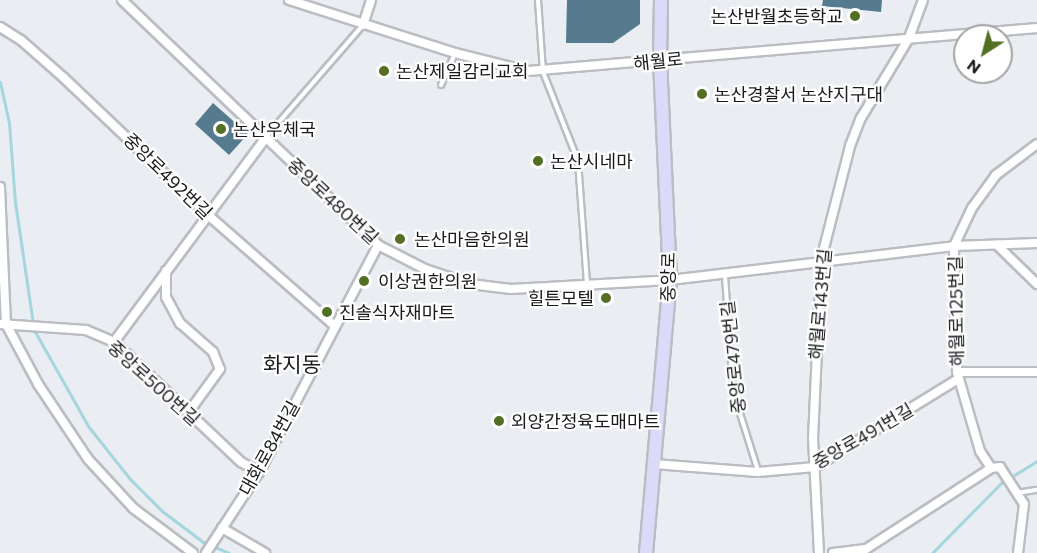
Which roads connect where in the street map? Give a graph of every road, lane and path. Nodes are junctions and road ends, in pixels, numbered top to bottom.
1 (122, 0) edge
2 (289, 0) edge
3 (371, 0) edge
4 (538, 0) edge
5 (662, 0) edge
6 (922, 0) edge
7 (363, 25) junction
8 (0, 27) edge
9 (1037, 28) edge
10 (909, 38) junction
11 (455, 53) junction
12 (660, 62) junction
13 (543, 72) junction
14 (441, 85) dead end
15 (266, 137) junction
16 (1037, 144) edge
17 (0, 187) edge
18 (208, 214) junction
19 (1037, 243) edge
20 (378, 245) junction
21 (997, 245) junction
22 (954, 246) junction
23 (821, 260) junction
24 (166, 269) junction
25 (725, 276) junction
26 (670, 280) junction
27 (587, 284) junction
28 (1037, 284) edge
29 (3, 324) edge
30 (335, 326) junction
31 (114, 342) junction
32 (1037, 372) edge
33 (958, 375) junction
34 (188, 413) junction
35 (654, 464) junction
36 (815, 467) junction
37 (991, 468) junction
38 (259, 472) junction
39 (758, 472) junction
40 (1037, 490) edge
41 (1016, 491) junction
42 (222, 528) junction
43 (206, 552) edge
44 (193, 553) edge
45 (265, 553) edge
46 (646, 553) edge
47 (819, 553) edge
48 (833, 553) edge
49 (1018, 553) edge

1 - 15 street, 중앙로480번길
2 - 7 street, 해월로
3 - 7 street
4 - 13 lane
5 - 12 main road, 중앙로
6 - 10 street, 해월로143번길
7 - 11 street, 해월로
7 - 15 lane
8 - 18 street, 중앙로492번길
9 - 10 street, 해월로
10 - 12 street, 해월로
10 - 23 street, 해월로143번길
11 - 13 street, 해월로
11 - 14 lane
12 - 13 street, 해월로
12 - 26 main road, 중앙로
13 - 27 lane
15 - 18 street
15 - 20 street, 중앙로480번길
16 - 22 street, 해월로125번길
17 - 29 street
18 - 24 street
18 - 30 street, 중앙로492번길
19 - 21 street, 중앙로479번길
20 - 27 street, 중앙로480번길
20 - 30 street, 대화로84번길
21 - 22 street, 중앙로479번길
21 - 28 street
22 - 23 street, 중앙로479번길
22 - 33 street, 해월로125번길
23 - 25 street, 중앙로479번길
23 - 36 street, 해월로143번길
24 - 31 street
24 - 34 street
25 - 26 street, 중앙로479번길
25 - 39 lane, 중앙로479번길
26 - 27 street, 중앙로480번길
26 - 35 main road, 중앙로
29 - 31 street, 중앙로500번길
29 - 44 street
30 - 38 street, 대화로84번길
31 - 34 street, 중앙로500번길
32 - 33 street
33 - 36 street, 중앙로491번길
33 - 37 street, 해월로125번길
34 - 38 street, 중앙로500번길
35 - 39 street, 중앙로491번길
35 - 46 main road, 중앙로
36 - 39 street, 중앙로491번길
36 - 47 street, 해월로143번길
37 - 41 street
37 - 48 street
38 - 42 street, 대화로84번길
40 - 41 lane
41 - 49 street
42 - 43 street, 대화로84번길
42 - 45 street

